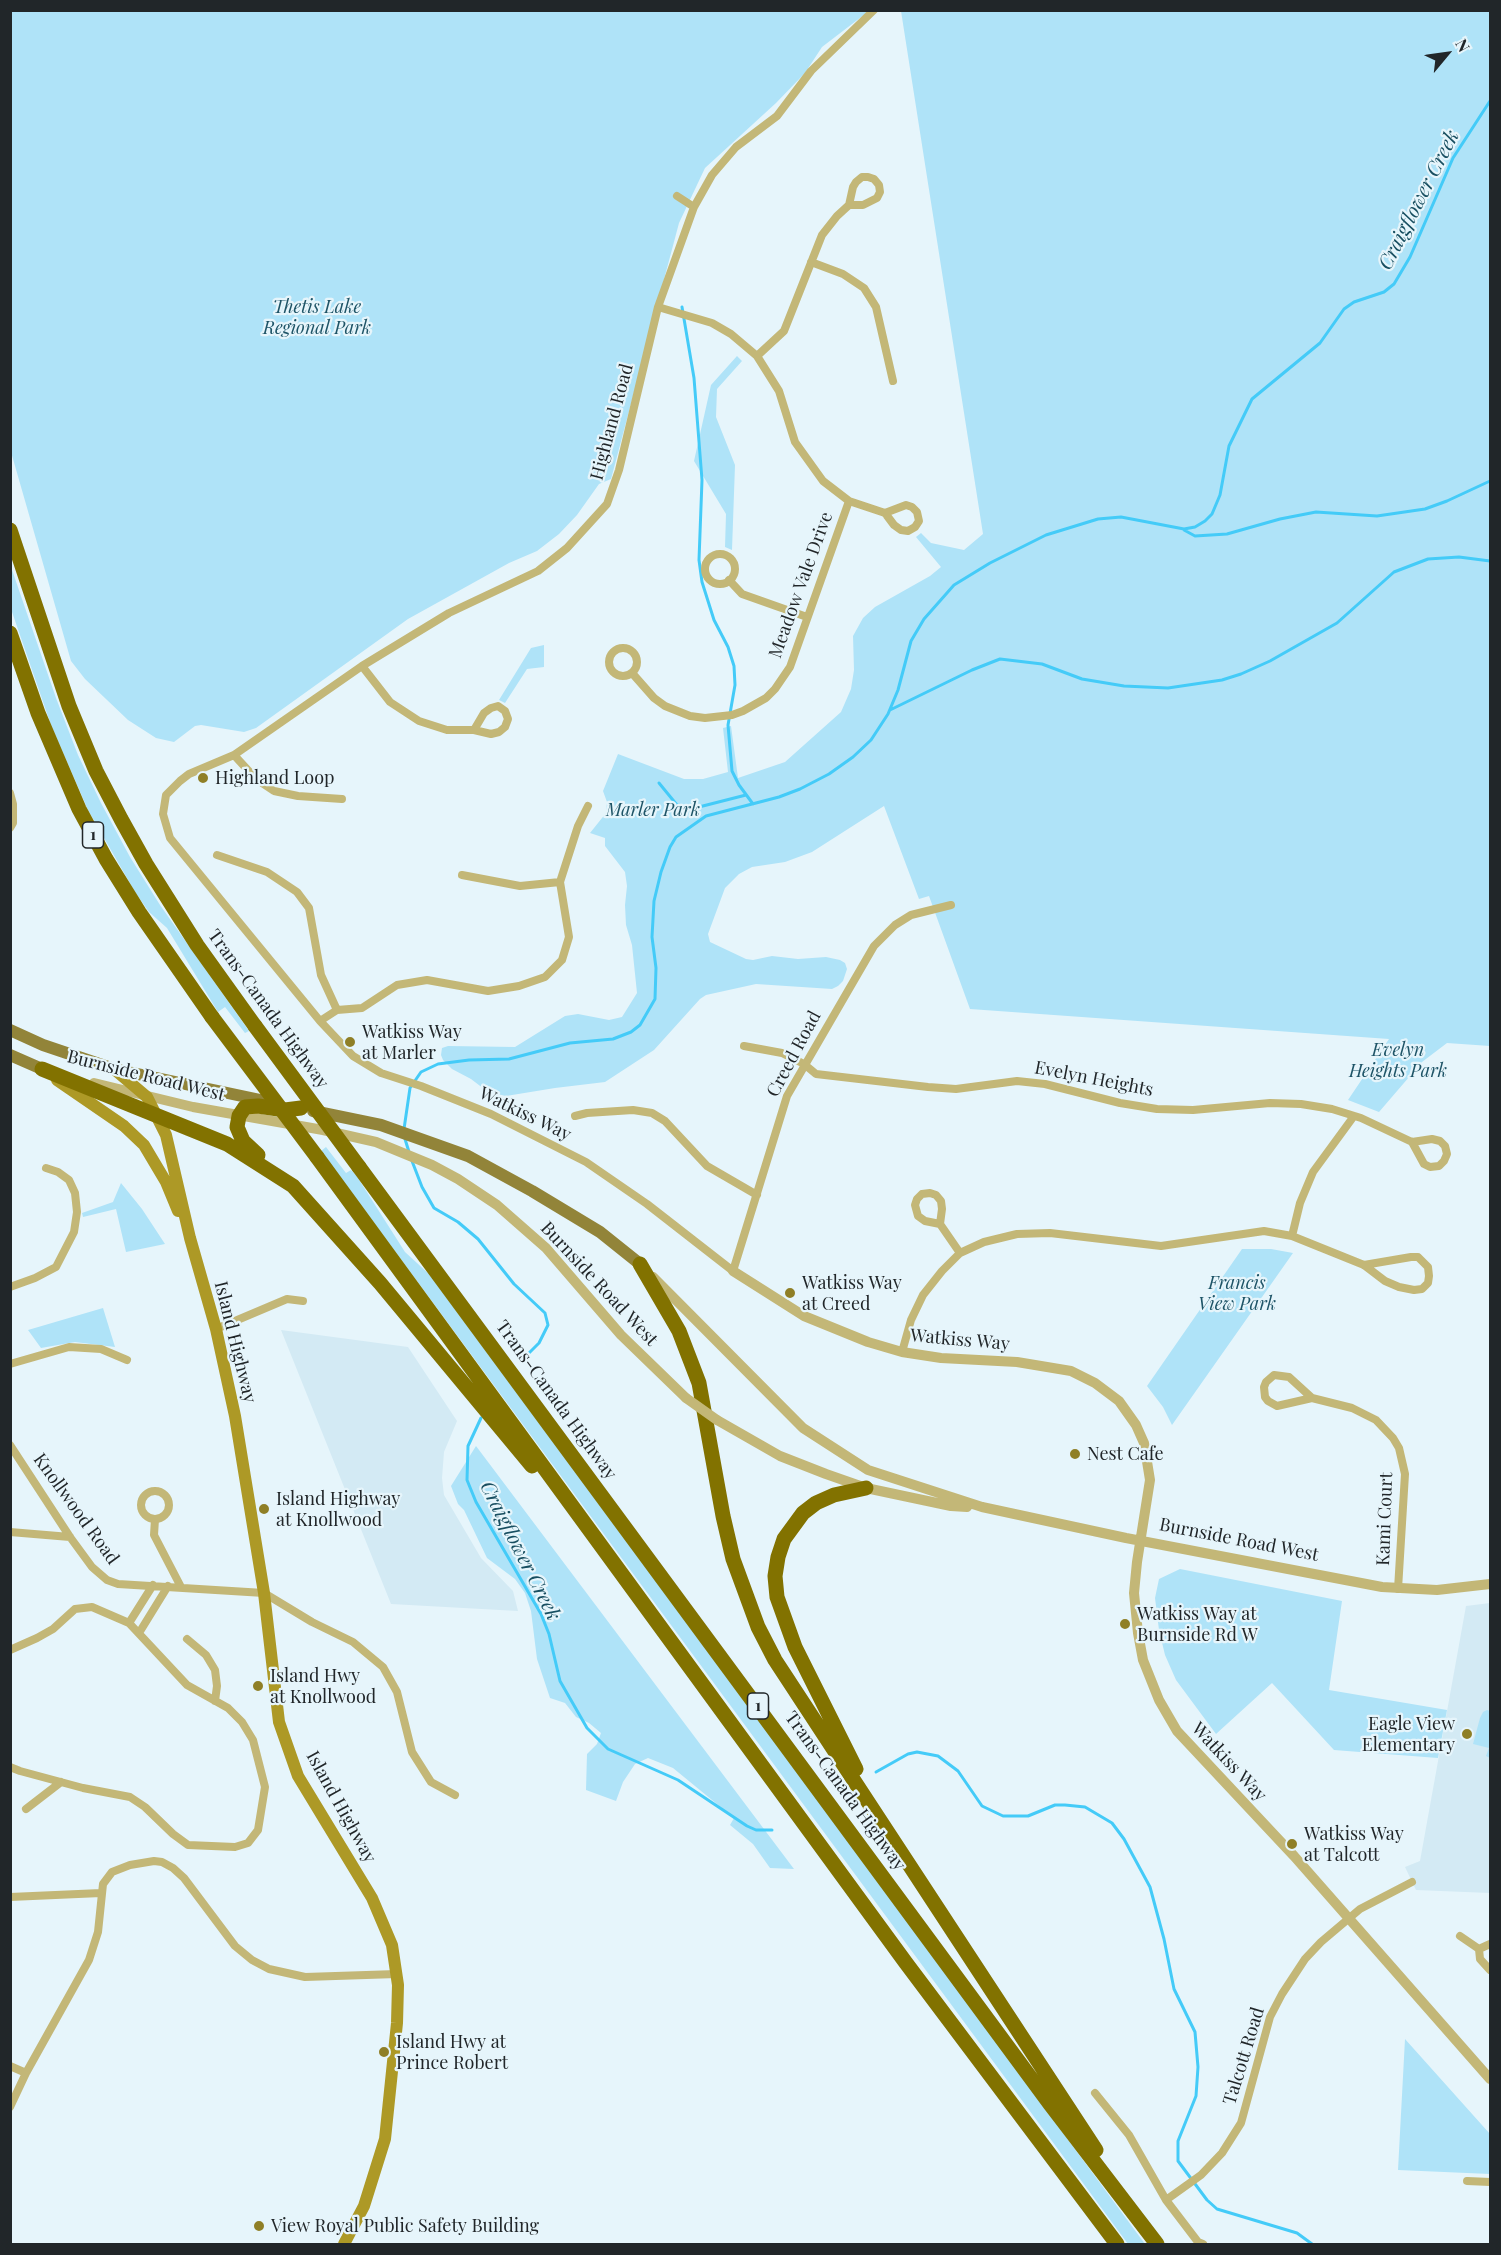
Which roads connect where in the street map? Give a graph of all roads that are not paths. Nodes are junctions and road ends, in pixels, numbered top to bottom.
1 (874, 10) edge
2 (677, 196) dead end
3 (849, 205) dead end
4 (694, 207) junction
5 (811, 262) junction
6 (658, 307) junction
7 (757, 356) junction
8 (893, 381) dead end
9 (849, 501) junction
10 (885, 513) dead end
11 (10, 530) edge
12 (729, 580) dead end
13 (807, 617) junction
14 (10, 633) edge
15 (362, 666) junction
16 (632, 673) dead end
17 (474, 730) dead end
18 (234, 755) junction
19 (10, 793) edge
20 (342, 799) dead end
21 (588, 806) dead end
22 (10, 828) edge
23 (217, 855) dead end
24 (462, 875) dead end
25 (560, 882) junction
26 (951, 905) dead end
27 (337, 1010) junction
28 (320, 1021) junction
29 (10, 1030) edge
30 (744, 1046) dead end
31 (10, 1054) edge
32 (804, 1064) junction
33 (42, 1069) junction
34 (114, 1069) junction
35 (147, 1097) junction
36 (301, 1108) junction
37 (158, 1116) junction
38 (239, 1116) junction
39 (575, 1116) dead end
40 (1353, 1116) junction
41 (1412, 1142) dead end
42 (46, 1168) dead end
43 (292, 1186) junction
44 (757, 1195) junction
45 (940, 1224) dead end
46 (1292, 1236) junction
47 (190, 1238) junction
48 (960, 1253) junction
49 (640, 1264) junction
50 (1364, 1265) junction
51 (733, 1271) junction
52 (10, 1287) edge
53 (303, 1301) dead end
54 (216, 1329) junction
55 (902, 1352) junction
56 (127, 1360) dead end
57 (10, 1364) edge
58 (1312, 1398) junction
59 (10, 1445) edge
60 (866, 1488) junction
61 (982, 1507) junction
62 (155, 1519) dead end
63 (10, 1532) edge
64 (70, 1537) junction
65 (593, 1537) junction
66 (1141, 1540) junction
67 (1491, 1584) edge
68 (153, 1586) junction
69 (168, 1586) junction
70 (181, 1587) junction
71 (1398, 1589) junction
72 (264, 1593) junction
73 (129, 1623) junction
74 (139, 1633) junction
75 (187, 1639) dead end
76 (10, 1650) edge
77 (215, 1701) junction
78 (10, 1767) edge
79 (61, 1782) junction
80 (455, 1795) dead end
81 (26, 1809) dead end
82 (900, 1851) junction
83 (1412, 1882) dead end
84 (101, 1893) junction
85 (10, 1896) edge
86 (1348, 1918) junction
87 (1460, 1936) dead end
88 (1491, 1944) edge
89 (1479, 1949) junction
90 (1491, 1970) edge
91 (397, 1974) junction
92 (10, 2066) edge
93 (26, 2073) junction
94 (1491, 2079) edge
95 (1095, 2093) dead end
96 (10, 2107) edge
97 (1467, 2181) dead end
98 (1491, 2182) edge
99 (1166, 2200) junction
100 (344, 2244) edge
101 (1117, 2244) edge
102 (1157, 2244) edge
103 (1203, 2244) edge

1 - 4 street, Highland Road
2 - 4 street
3 - 5 street
4 - 6 street, Highland Road
5 - 7 street
5 - 8 street
6 - 7 street
6 - 15 street, Highland Road
7 - 9 street
9 - 10 street
9 - 13 street, Meadow Vale Drive
11 - 102 highway, Trans-Canada Highway / 1, bridge
12 - 13 street
13 - 16 street, Meadow Vale Drive
14 - 65 highway, 1, bridge
15 - 17 street
15 - 18 street, Highland Road
18 - 20 street
18 - 28 street, Watkiss Way
19 - 22 street
21 - 25 street
23 - 27 street
24 - 25 street
25 - 27 street
26 - 32 street, Creed Road
27 - 28 street
28 - 51 street, Watkiss Way
29 - 34 main road, Island Highway
30 - 32 street, Evelyn Heights
31 - 33 main road, Island Highway
32 - 40 street, Evelyn Heights
32 - 44 street, Creed Road
33 - 35 street, Burnside Road West
33 - 37 highway
33 - 47 main road, Island Highway
34 - 35 main road, Island Highway
34 - 36 main road, Burnside Road West
35 - 37 main road, Island Highway
35 - 38 street, Burnside Road West
36 - 38 highway
36 - 49 main road, Burnside Road West
37 - 43 highway
37 - 47 main road, Island Highway
38 - 43 highway
38 - 60 street, Burnside Road West, bridge
39 - 44 street
40 - 41 street, Evelyn Heights
40 - 46 street
42 - 52 street
43 - 65 highway
44 - 51 street, Creed Road
45 - 48 street
46 - 48 street
46 - 50 street
47 - 54 main road, Island Highway
48 - 55 street
49 - 61 street, Burnside Road West
49 - 82 highway
50 - 50 street
51 - 55 street, Watkiss Way
53 - 54 street
54 - 72 main road, Island Highway
55 - 66 street, Watkiss Way
56 - 57 street
58 - 58 street, Kami Court
58 - 71 street, Kami Court
59 - 64 street, Knollwood Road
60 - 61 street, Burnside Road West
60 - 82 highway
61 - 66 street, Burnside Road West
62 - 70 street
63 - 64 street
64 - 68 street, Knollwood Road
65 - 101 highway, 1
66 - 71 street, Burnside Road West
66 - 86 street, Watkiss Way
67 - 71 street, Burnside Road West
68 - 69 street, Knollwood Road
68 - 73 street
69 - 70 street, Knollwood Road
69 - 74 street
70 - 72 street, Knollwood Road
72 - 80 street
72 - 91 main road, Island Highway
73 - 74 street
73 - 76 street
74 - 77 street
75 - 77 street
77 - 79 street
78 - 79 street
79 - 81 street
82 - 102 highway
83 - 86 street, Talcott Road
84 - 85 street
84 - 91 street
84 - 93 street
86 - 94 street, Watkiss Way
86 - 99 street, Talcott Road
87 - 89 street
88 - 89 street
89 - 90 street
91 - 100 main road, Island Highway
92 - 93 street
93 - 96 street
95 - 99 street
97 - 98 street
99 - 103 street

